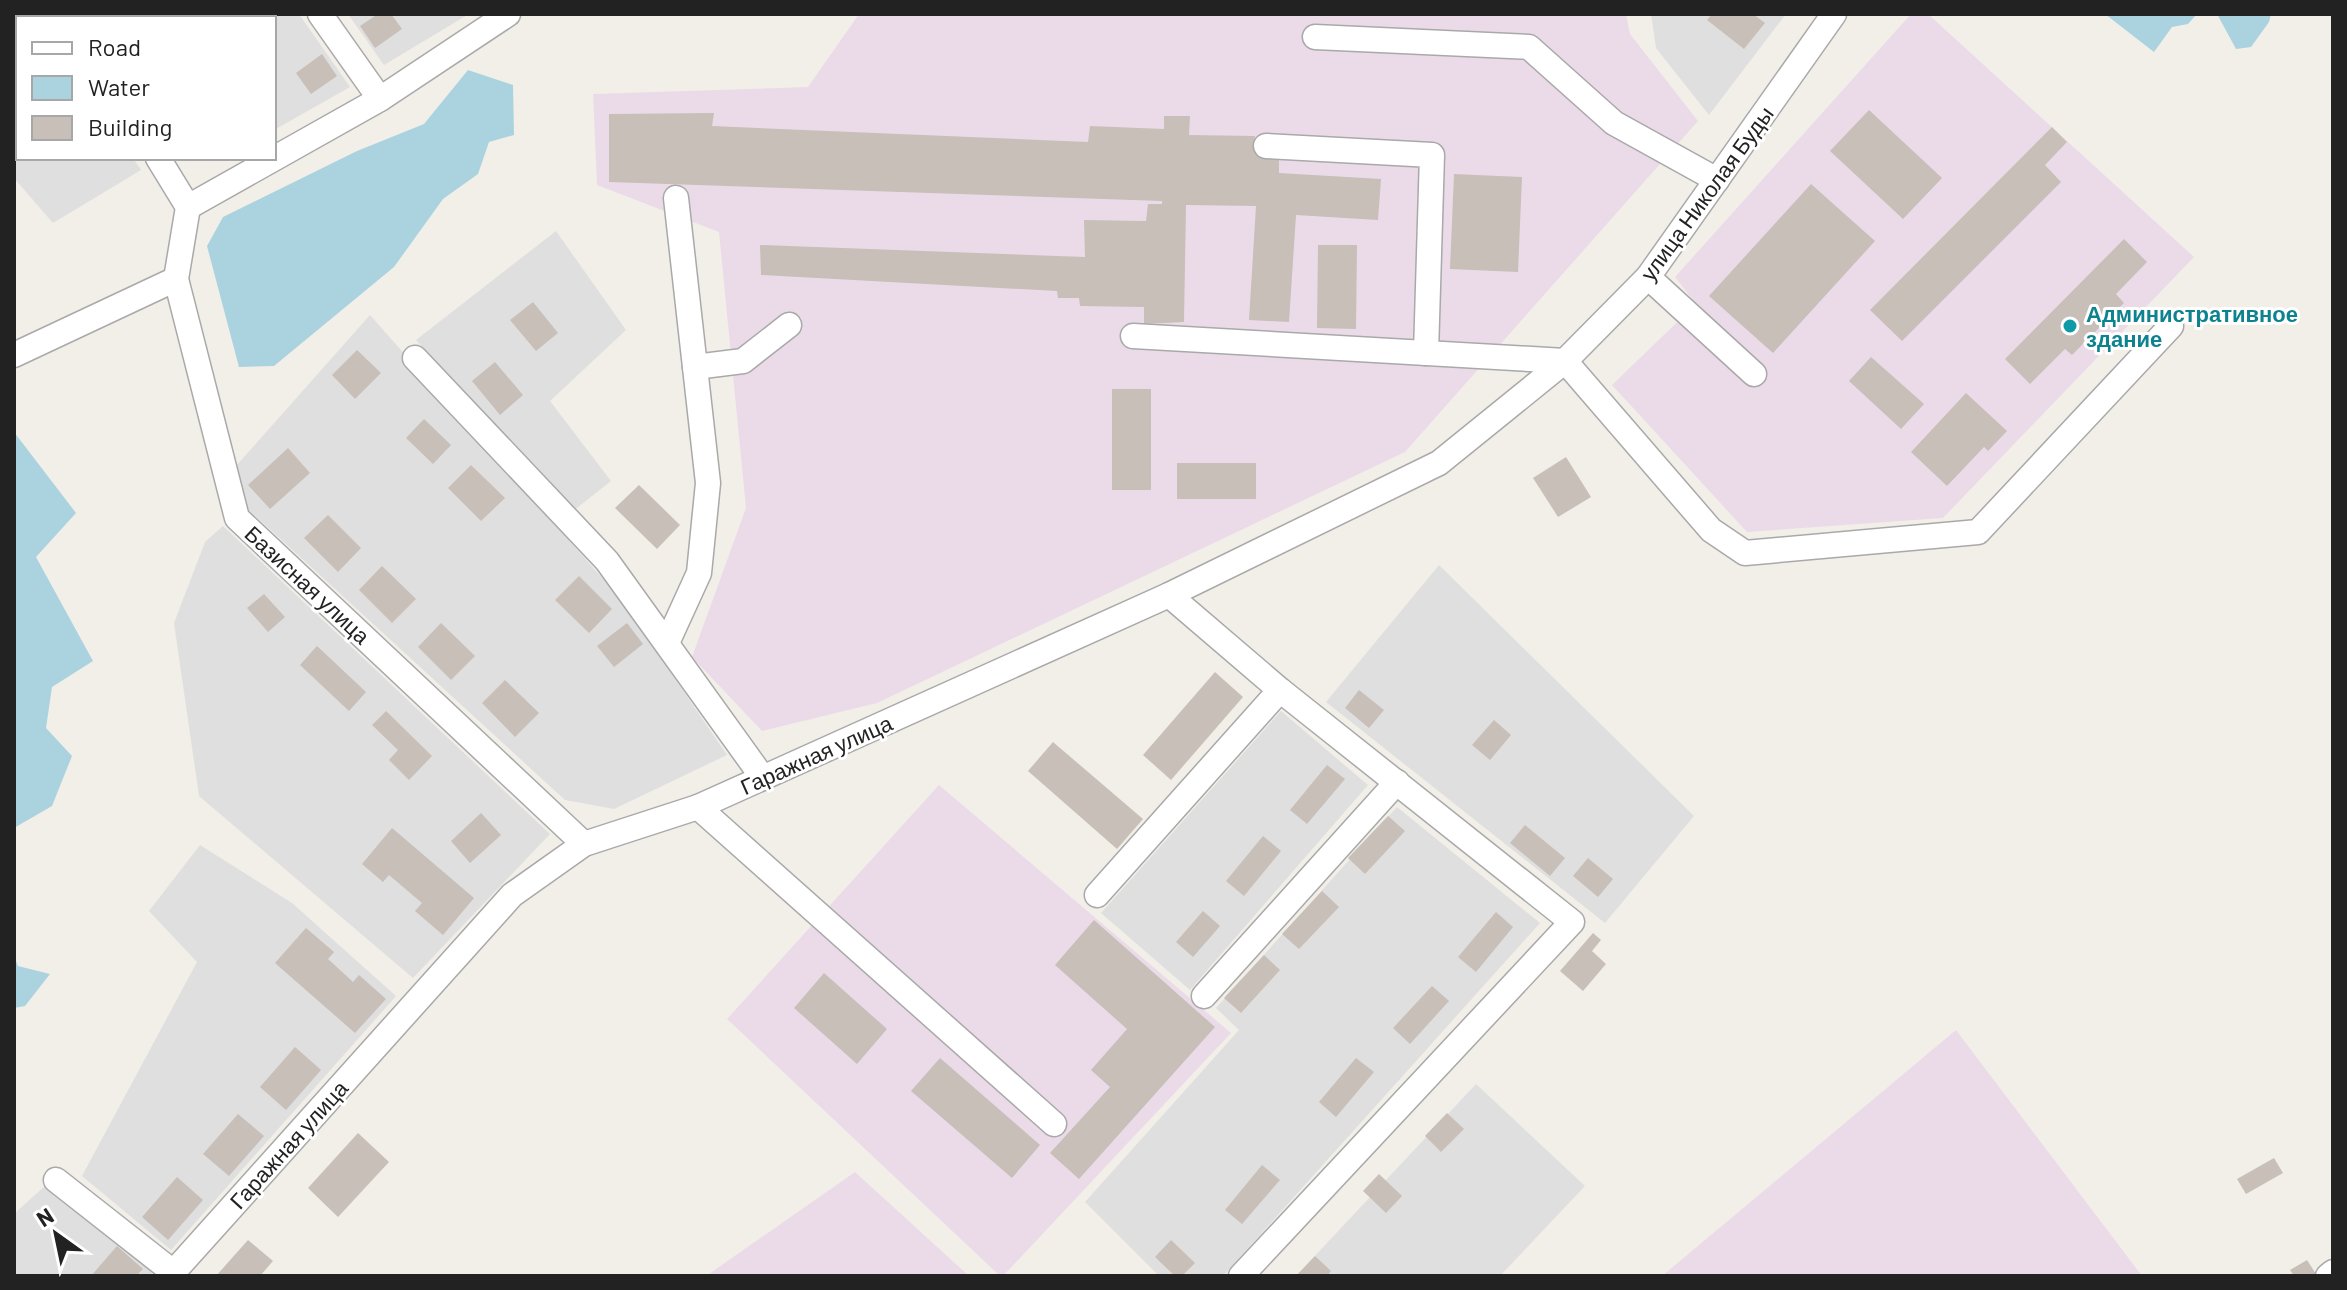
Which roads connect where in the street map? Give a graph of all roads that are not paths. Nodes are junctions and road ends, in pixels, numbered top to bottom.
1 (320, 14) edge
2 (508, 14) edge
3 (1834, 14) edge
4 (1315, 37) dead end
5 (380, 99) junction
6 (1266, 146) dead end
7 (276, 158) edge
8 (159, 160) edge
9 (272, 160) edge
10 (1717, 180) junction
11 (676, 198) dead end
12 (188, 207) junction
13 (1648, 277) junction
14 (176, 279) junction
15 (789, 325) dead end
16 (2171, 326) dead end
17 (1133, 336) dead end
18 (1426, 353) junction
19 (14, 355) edge
20 (415, 358) dead end
21 (1565, 361) junction
22 (695, 367) junction
23 (1754, 374) dead end
24 (1169, 595) junction
25 (667, 643) junction
26 (1280, 690) junction
27 (763, 778) junction
28 (1397, 782) junction
29 (698, 807) junction
30 (584, 844) junction
31 (1097, 895) dead end
32 (1204, 996) dead end
33 (1054, 1124) dead end
34 (56, 1180) dead end
35 (2333, 1272) edge
36 (172, 1274) edge
37 (1241, 1276) edge
38 (2328, 1276) edge

1 - 5 street
2 - 5 street
3 - 10 street, улица Николая Буды
4 - 10 street
5 - 7 street
6 - 18 street
8 - 12 street
9 - 12 street
10 - 13 street, улица Николая Буды
11 - 22 street
12 - 14 street, Базисная улица
13 - 21 street, улица Николая Буды
13 - 23 street
14 - 19 street
14 - 30 street, Базисная улица
15 - 22 street
16 - 21 street
17 - 18 street
18 - 21 street
20 - 25 street
21 - 24 street, Гаражная улица
22 - 25 street
24 - 26 street
24 - 27 street, Гаражная улица
25 - 27 street
26 - 28 street
26 - 31 street
27 - 29 street, Гаражная улица
28 - 32 street
28 - 37 street
29 - 30 street, Гаражная улица
29 - 33 street
30 - 36 street, Гаражная улица
34 - 36 street
35 - 38 street

